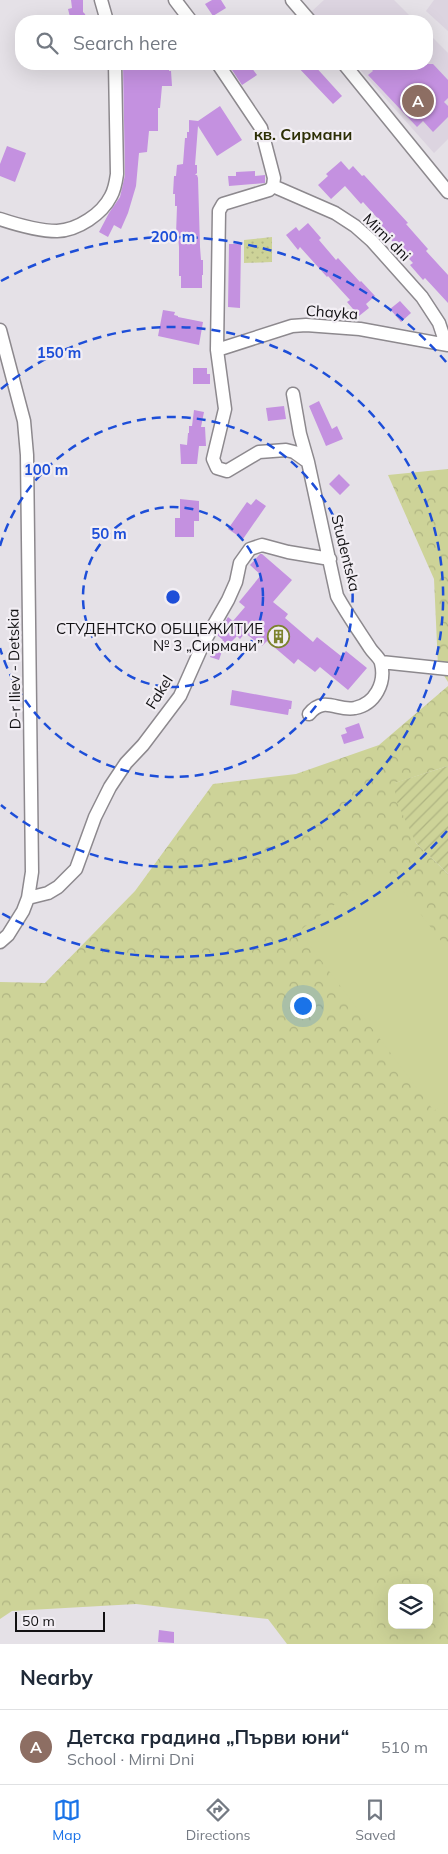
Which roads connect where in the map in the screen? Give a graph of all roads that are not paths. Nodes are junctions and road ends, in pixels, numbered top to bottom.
1 (102, 0) edge
2 (175, 0) edge
3 (292, 0) edge
4 (106, 15) edge
5 (186, 15) edge
6 (305, 15) edge
7 (115, 70) edge
8 (222, 70) edge
9 (349, 70) edge
10 (273, 186) junction
11 (448, 192) edge
12 (0, 219) edge
13 (0, 330) edge
14 (447, 345) edge
15 (217, 350) junction
16 (293, 394) dead end
17 (308, 462) junction
18 (330, 560) junction
19 (381, 662) junction
20 (448, 669) edge
21 (309, 714) dead end
22 (28, 898) junction
23 (0, 942) edge

1 - 4 street
2 - 5 street
3 - 6 street
7 - 12 street
8 - 10 street
9 - 11 street
10 - 14 street, Mirni dni
10 - 15 street
13 - 22 street, D-r Iliev - Detskia
14 - 15 street, Chayka
15 - 17 street
16 - 17 street, Studentska
17 - 18 street, Studentska
18 - 19 street, Studentska
18 - 22 street, Fakel
19 - 20 street
19 - 21 street
22 - 23 street, D-r Iliev - Detskia

